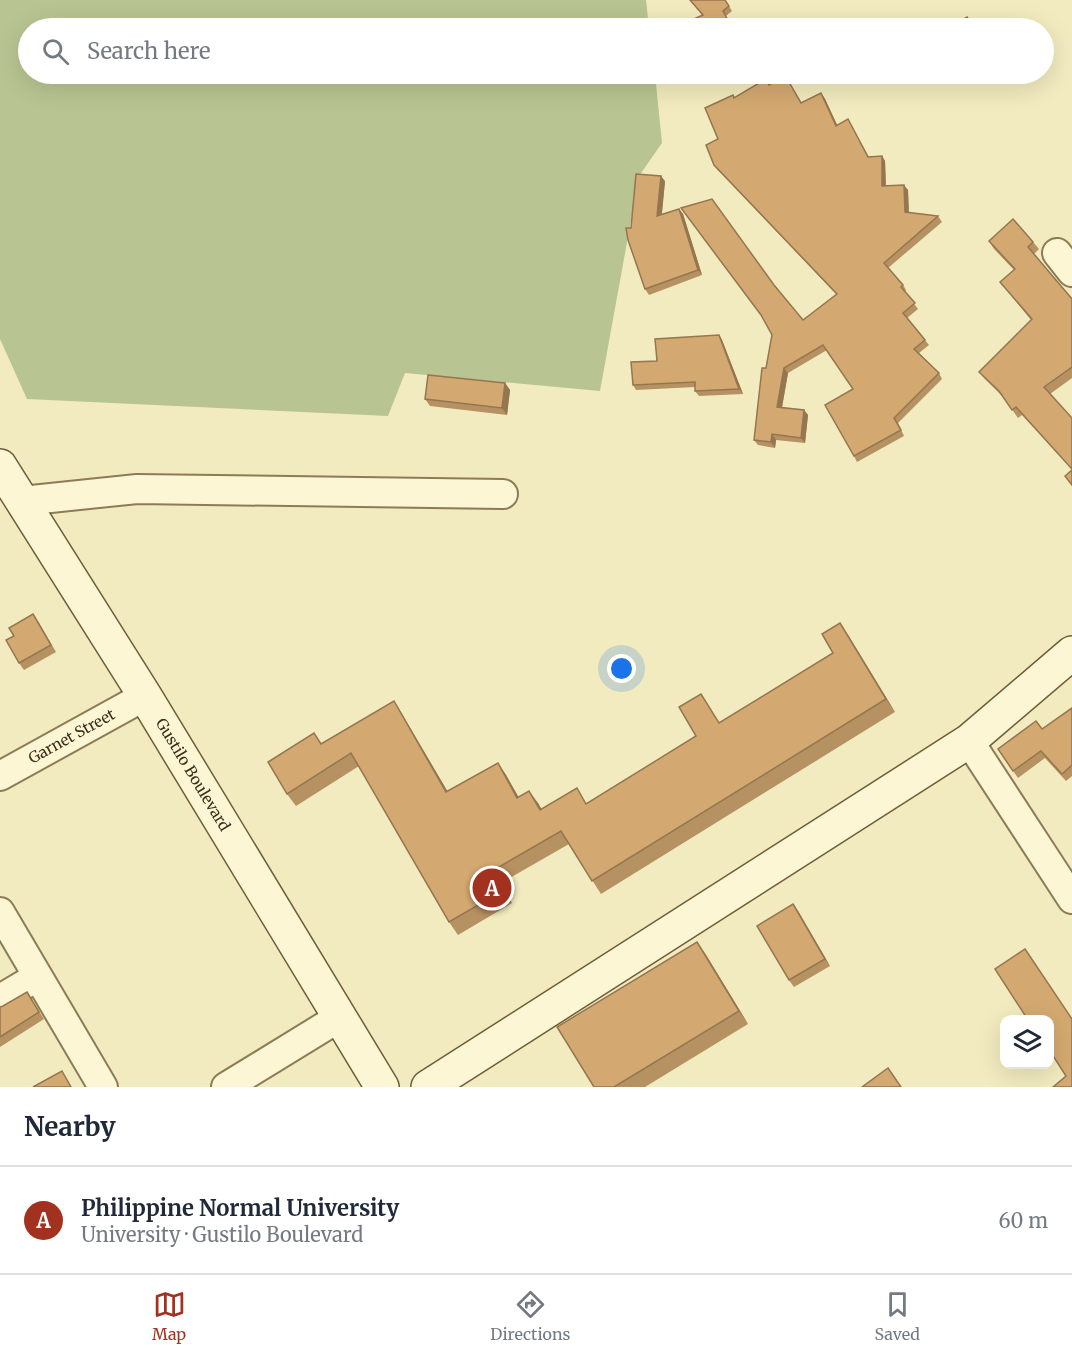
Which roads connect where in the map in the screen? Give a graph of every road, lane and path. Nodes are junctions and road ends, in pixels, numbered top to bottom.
1 (0, 466) edge
2 (503, 494) dead end
3 (22, 501) junction
4 (1072, 653) edge
5 (145, 696) junction
6 (969, 741) junction
7 (0, 776) edge
8 (1072, 898) edge
9 (0, 912) edge
10 (37, 976) junction
11 (0, 999) edge
12 (340, 1017) junction
13 (103, 1087) edge
14 (226, 1087) edge
15 (382, 1087) edge
16 (428, 1087) edge

1 - 3 street, Gustilo Boulevard
2 - 3 street
3 - 5 street, Gustilo Boulevard
4 - 6 street
5 - 7 street, Garnet Street
5 - 12 street, Gustilo Boulevard
6 - 8 street
6 - 16 street
9 - 10 street
10 - 11 street
10 - 13 street
12 - 14 street
12 - 15 street, Gustilo Boulevard

